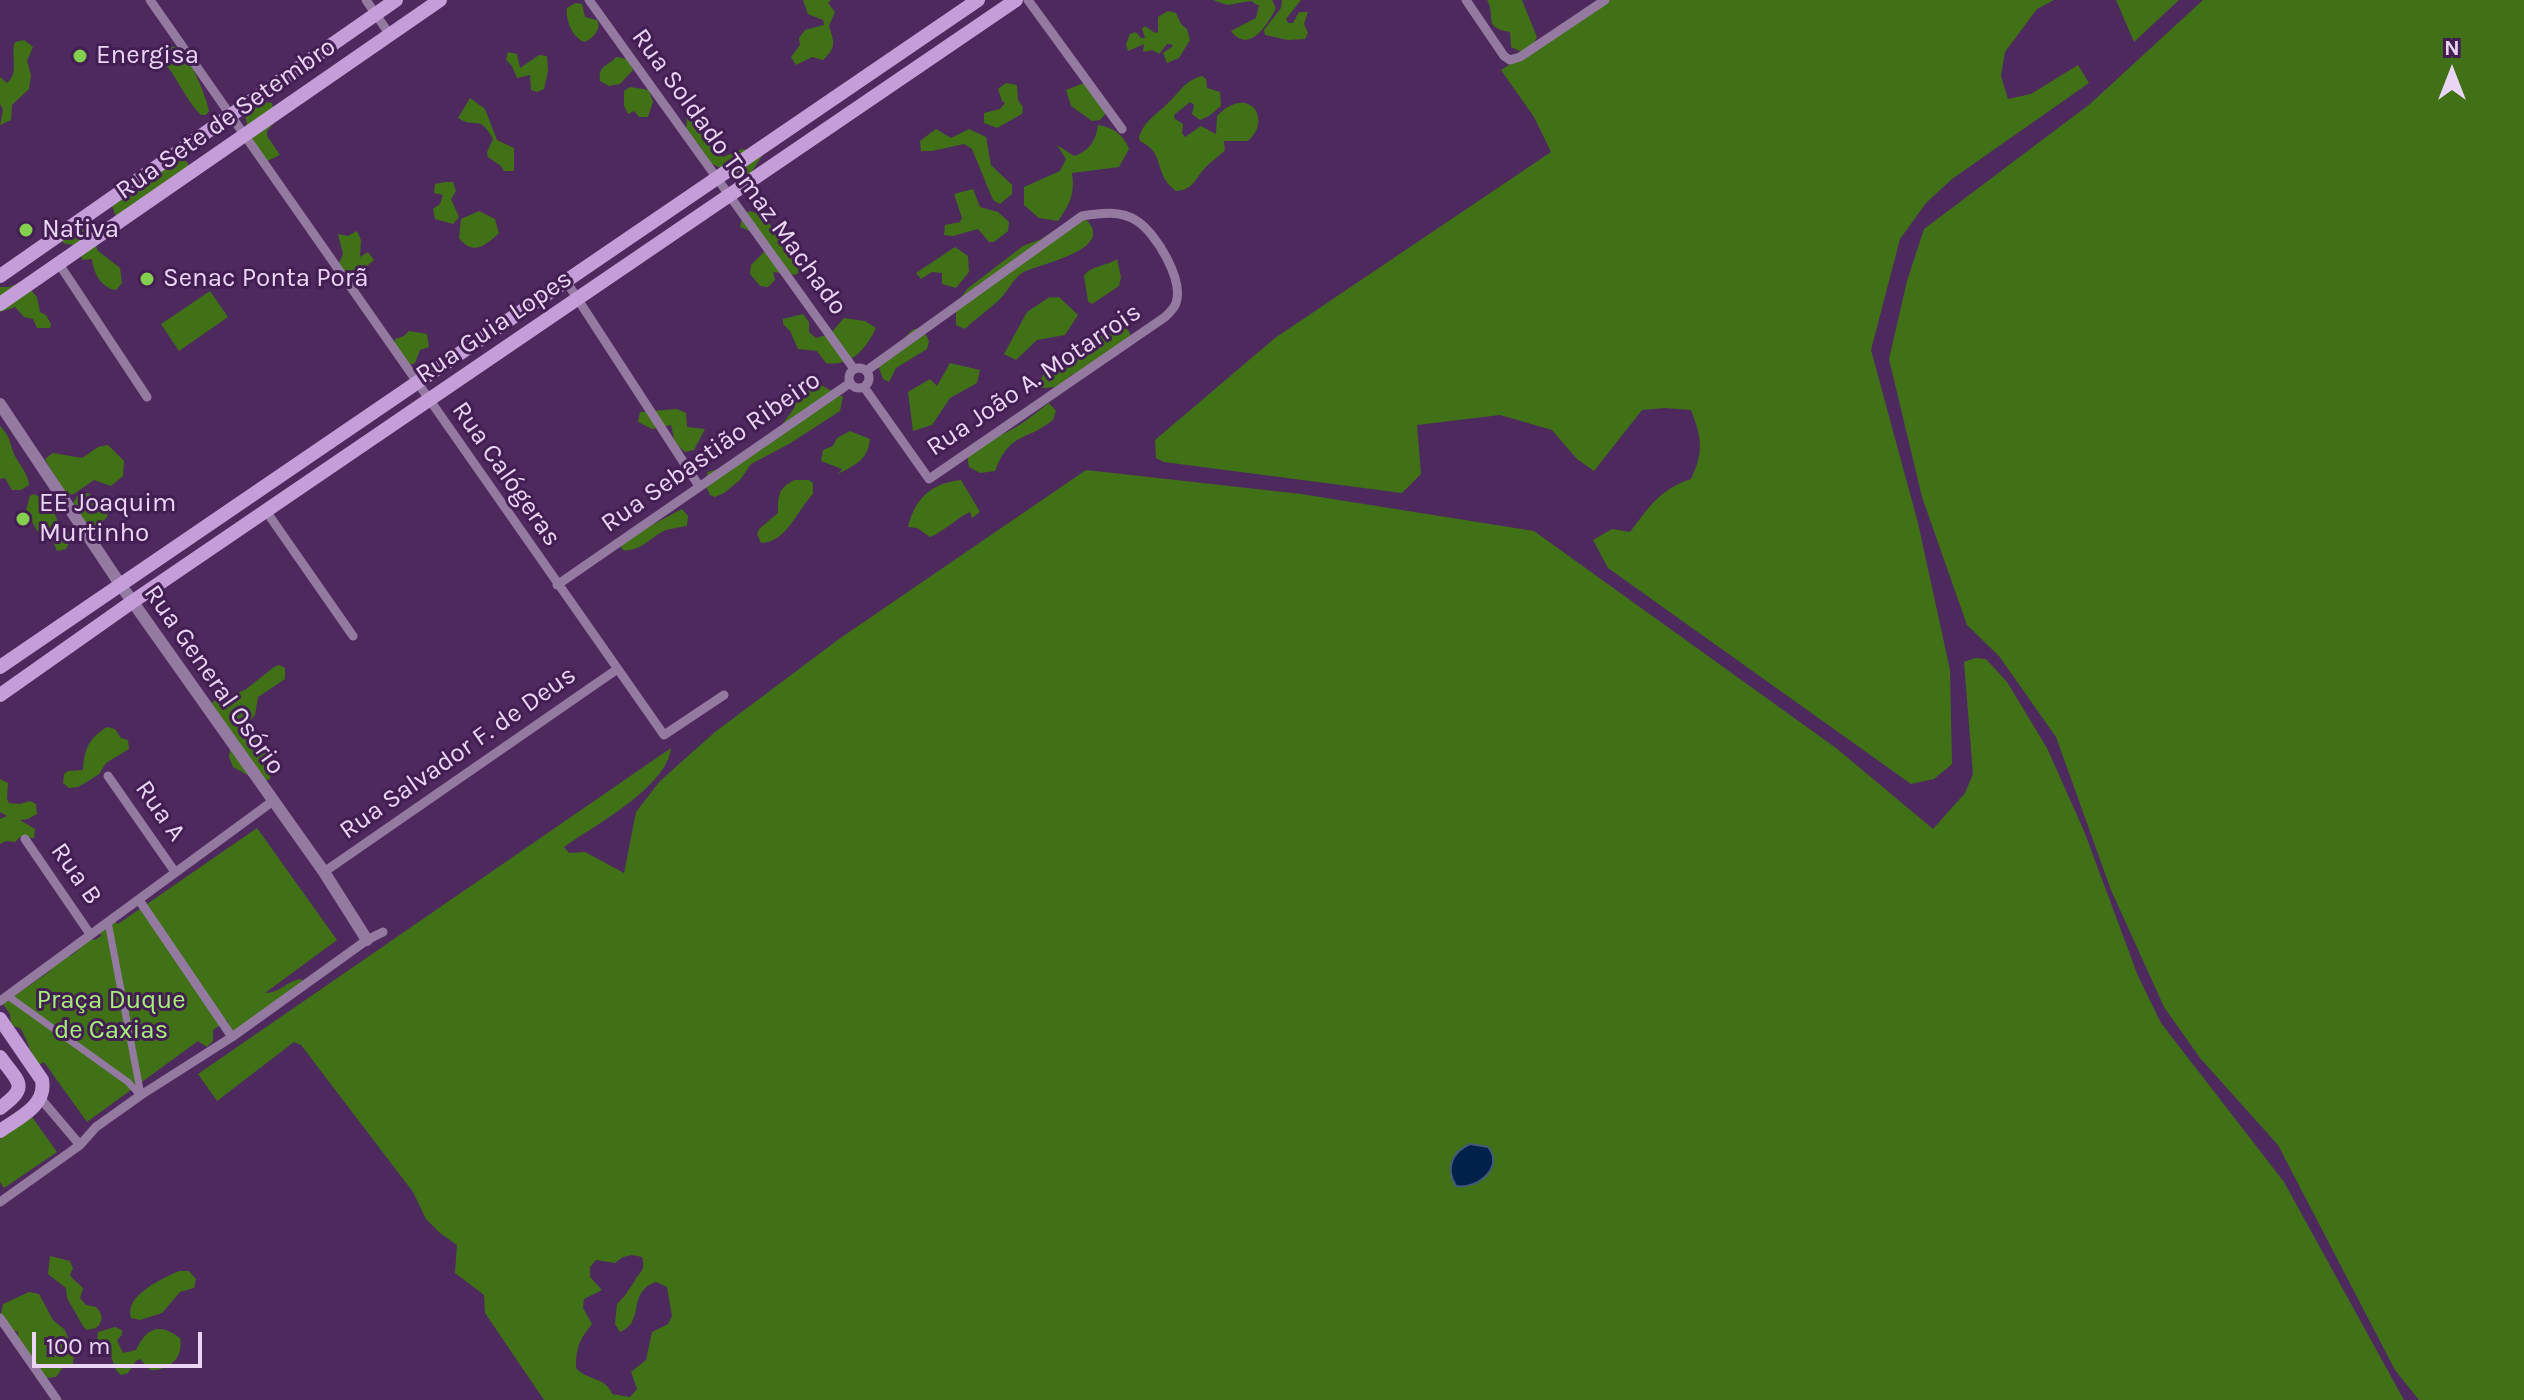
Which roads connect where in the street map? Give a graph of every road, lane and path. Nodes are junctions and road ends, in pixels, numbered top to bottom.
1 (150, 0) edge
2 (366, 0) edge
3 (396, 0) edge
4 (440, 0) edge
5 (589, 0) edge
6 (978, 0) edge
7 (1016, 0) edge
8 (1028, 0) edge
9 (1466, 0) edge
10 (1605, 0) edge
11 (376, 14) junction
12 (390, 35) junction
13 (230, 115) junction
14 (1122, 129) dead end
15 (245, 135) junction
16 (716, 179) junction
17 (727, 195) junction
18 (88, 213) junction
19 (103, 233) junction
20 (59, 264) junction
21 (0, 276) edge
22 (566, 281) junction
23 (576, 300) junction
24 (0, 304) edge
25 (854, 369) junction
26 (866, 371) junction
27 (416, 383) junction
28 (850, 383) junction
29 (864, 387) junction
30 (147, 397) dead end
31 (428, 400) junction
32 (0, 404) edge
33 (699, 486) junction
34 (266, 511) junction
35 (120, 584) junction
36 (557, 585) junction
37 (132, 602) junction
38 (353, 636) dead end
39 (0, 667) edge
40 (616, 670) junction
41 (0, 695) edge
42 (724, 695) dead end
43 (108, 776) dead end
44 (273, 801) junction
45 (25, 839) dead end
46 (175, 872) junction
47 (324, 872) junction
48 (139, 900) junction
49 (108, 922) junction
50 (383, 932) dead end
51 (90, 934) junction
52 (367, 940) junction
53 (4, 998) edge
54 (0, 1019) edge
55 (232, 1037) junction
56 (0, 1057) edge
57 (141, 1095) junction
58 (41, 1099) junction
59 (0, 1108) edge
60 (0, 1131) edge
61 (80, 1145) junction
62 (0, 1202) edge
63 (0, 1318) edge
64 (57, 1400) edge

1 - 13 street, Rua Calógeras
2 - 11 street
3 - 11 main road, Rua Sete de Setembro
4 - 12 main road, Rua Sete de Setembro
5 - 16 street, Rua Soldado Tomaz Machado
6 - 16 main road, Rua Guia Lopes
7 - 17 main road, Rua Guia Lopes
8 - 14 street
9 - 10 street
11 - 12 street
11 - 13 main road, Rua Sete de Setembro
12 - 15 main road, Rua Sete de Setembro
13 - 15 street, Rua Calógeras
13 - 18 main road, Rua Sete de Setembro
15 - 19 main road, Rua Sete de Setembro
15 - 27 street, Rua Calógeras
16 - 17 street, Rua Soldado Tomaz Machado
16 - 22 main road, Rua Guia Lopes
17 - 23 main road, Rua Guia Lopes
17 - 25 street, Rua Soldado Tomaz Machado
18 - 19 main road
18 - 21 main road, Rua Sete de Setembro
19 - 20 main road, Rua Sete de Setembro
20 - 24 main road, Rua Sete de Setembro
20 - 30 street
22 - 23 street
22 - 27 main road, Rua Guia Lopes
23 - 31 main road, Rua Guia Lopes
23 - 33 street
25 - 26 street
25 - 28 street
26 - 29 street
26 - 29 street, Rua João A. Motarrois
27 - 31 street, Rua Calógeras
27 - 35 main road, Rua Guia Lopes
28 - 29 street
28 - 33 street, Rua Sebastião Ribeiro
31 - 34 main road, Rua Guia Lopes
31 - 36 street, Rua Calógeras
32 - 35 street, Rua General Osório
33 - 36 street, Rua Sebastião Ribeiro
34 - 37 main road, Rua Guia Lopes
34 - 38 street
35 - 37 street, Rua General Osório
35 - 39 main road, Rua Guia Lopes
36 - 40 street, Rua Calógeras
37 - 41 main road, Rua Guia Lopes
37 - 44 street, Rua General Osório
40 - 42 street, Rua Calógeras
40 - 47 street, Rua Salvador F. de Deus
43 - 46 street, Rua A
44 - 46 street
44 - 47 street, Rua General Osório
45 - 51 street, Rua B
46 - 48 street
47 - 52 street, Rua General Osório
48 - 49 street
48 - 55 street
49 - 51 street
49 - 57 street
50 - 52 street
51 - 53 street
52 - 55 street
53 - 57 street
54 - 58 main road
55 - 57 street
56 - 59 main road
57 - 61 street
58 - 60 main road
58 - 61 street
61 - 62 street
63 - 64 street

